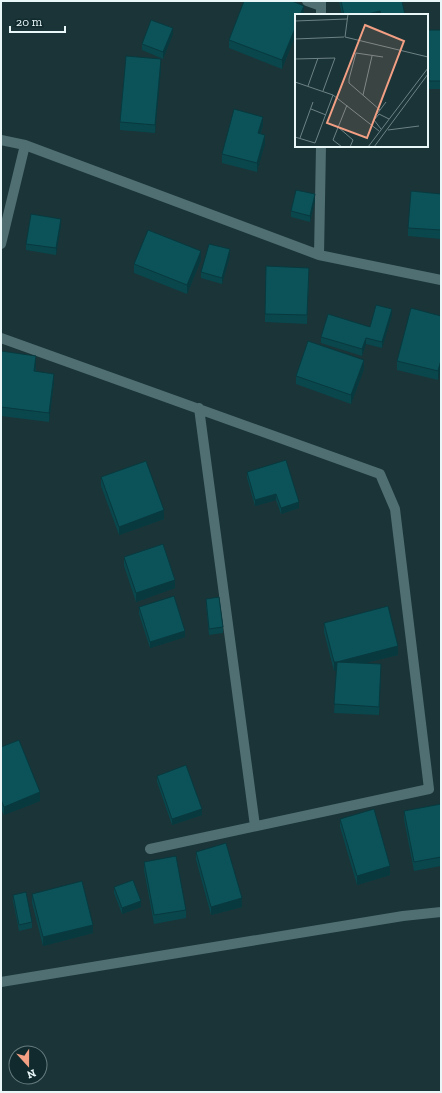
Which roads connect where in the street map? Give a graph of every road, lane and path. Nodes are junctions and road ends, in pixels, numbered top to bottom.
1 (307, 1) edge
2 (321, 7) edge
3 (1, 140) edge
4 (25, 145) junction
5 (321, 147) edge
6 (1, 244) edge
7 (319, 255) junction
8 (441, 280) edge
9 (1, 338) edge
10 (199, 408) junction
11 (255, 826) junction
12 (150, 849) dead end
13 (441, 912) edge
14 (1, 982) edge

1 - 2 street
3 - 4 street
4 - 6 street
4 - 7 street
5 - 7 street
7 - 8 street
9 - 10 street
10 - 11 street
10 - 11 street
11 - 12 street
13 - 14 street

